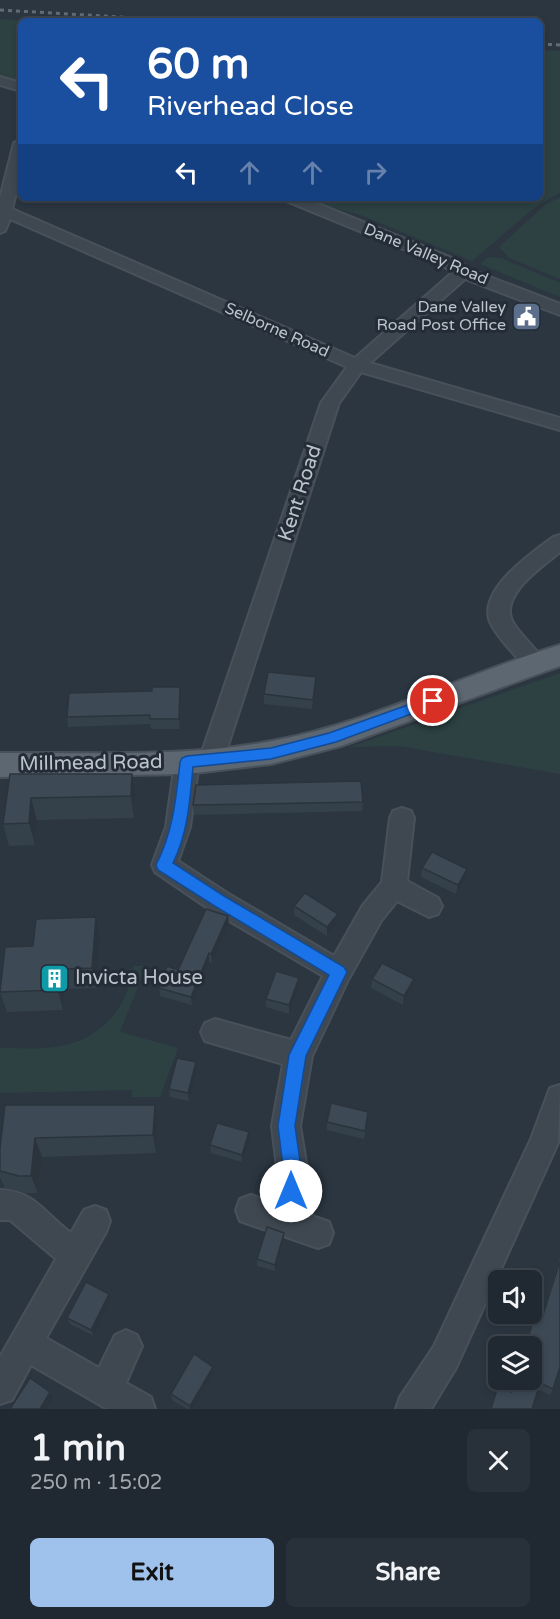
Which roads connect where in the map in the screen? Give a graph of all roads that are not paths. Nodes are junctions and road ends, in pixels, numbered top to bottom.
1 (0, 81) edge
2 (18, 86) edge
3 (18, 154) edge
4 (298, 201) edge
5 (3, 210) edge
6 (0, 228) edge
7 (463, 272) junction
8 (560, 310) edge
9 (357, 365) junction
10 (560, 424) edge
11 (560, 542) edge
12 (547, 659) edge
13 (199, 761) junction
14 (0, 768) edge
15 (402, 818) dead end
16 (394, 886) junction
17 (429, 906) dead end
18 (339, 972) junction
19 (215, 1032) dead end
20 (298, 1055) junction
21 (560, 1098) edge
22 (0, 1205) edge
23 (251, 1210) dead end
24 (95, 1221) dead end
25 (288, 1223) junction
26 (318, 1233) dead end
27 (65, 1246) junction
28 (26, 1344) junction
29 (126, 1346) dead end
30 (0, 1388) edge
31 (105, 1389) junction
32 (139, 1409) edge
33 (411, 1409) edge

1 - 2 street
3 - 5 street
4 - 7 street, Dane Valley Road
5 - 6 street
5 - 9 street, Selborne Road
7 - 8 street, Dane Valley Road
7 - 9 street, Kent Road
9 - 10 street, Selborne Road
9 - 13 street, Kent Road
11 - 12 street
12 - 13 main road, Millmead Road
13 - 14 main road, Millmead Road
13 - 18 street, Kent Road
15 - 16 street
16 - 17 street
16 - 18 street
18 - 20 street
19 - 20 street
20 - 25 street
21 - 33 street
22 - 27 street
23 - 25 street
24 - 27 street
25 - 26 street
27 - 28 street
28 - 30 street
28 - 31 street
29 - 31 street
31 - 32 street

